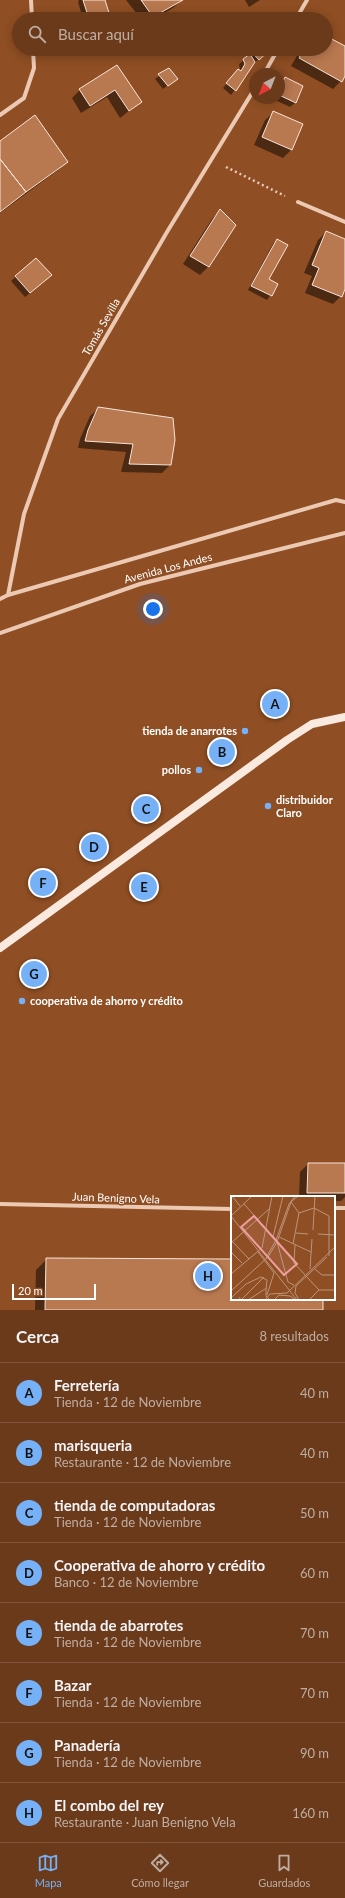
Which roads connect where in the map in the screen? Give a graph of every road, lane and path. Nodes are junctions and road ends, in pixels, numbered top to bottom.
1 (31, 0) edge
2 (307, 0) edge
3 (32, 12) edge
4 (300, 12) edge
5 (33, 56) edge
6 (274, 56) edge
7 (267, 68) edge
8 (249, 98) edge
9 (0, 115) edge
10 (212, 160) junction
11 (298, 202) joint
12 (345, 222) edge
13 (345, 502) edge
14 (345, 533) edge
15 (8, 595) junction
16 (0, 599) edge
17 (0, 633) edge
18 (345, 717) edge
19 (0, 948) edge
20 (0, 1204) edge
21 (231, 1209) edge

1 - 3 street
2 - 4 street
5 - 9 street
6 - 7 street
8 - 10 street, Tomás Sevilla
10 - 11 path
10 - 15 street, Tomás Sevilla
11 - 12 street
13 - 15 street, Avenida Los Andes
14 - 17 street, Avenida Los Andes
15 - 16 street, Avenida Los Andes
18 - 19 street
20 - 21 street, Juan Benigno Vela

